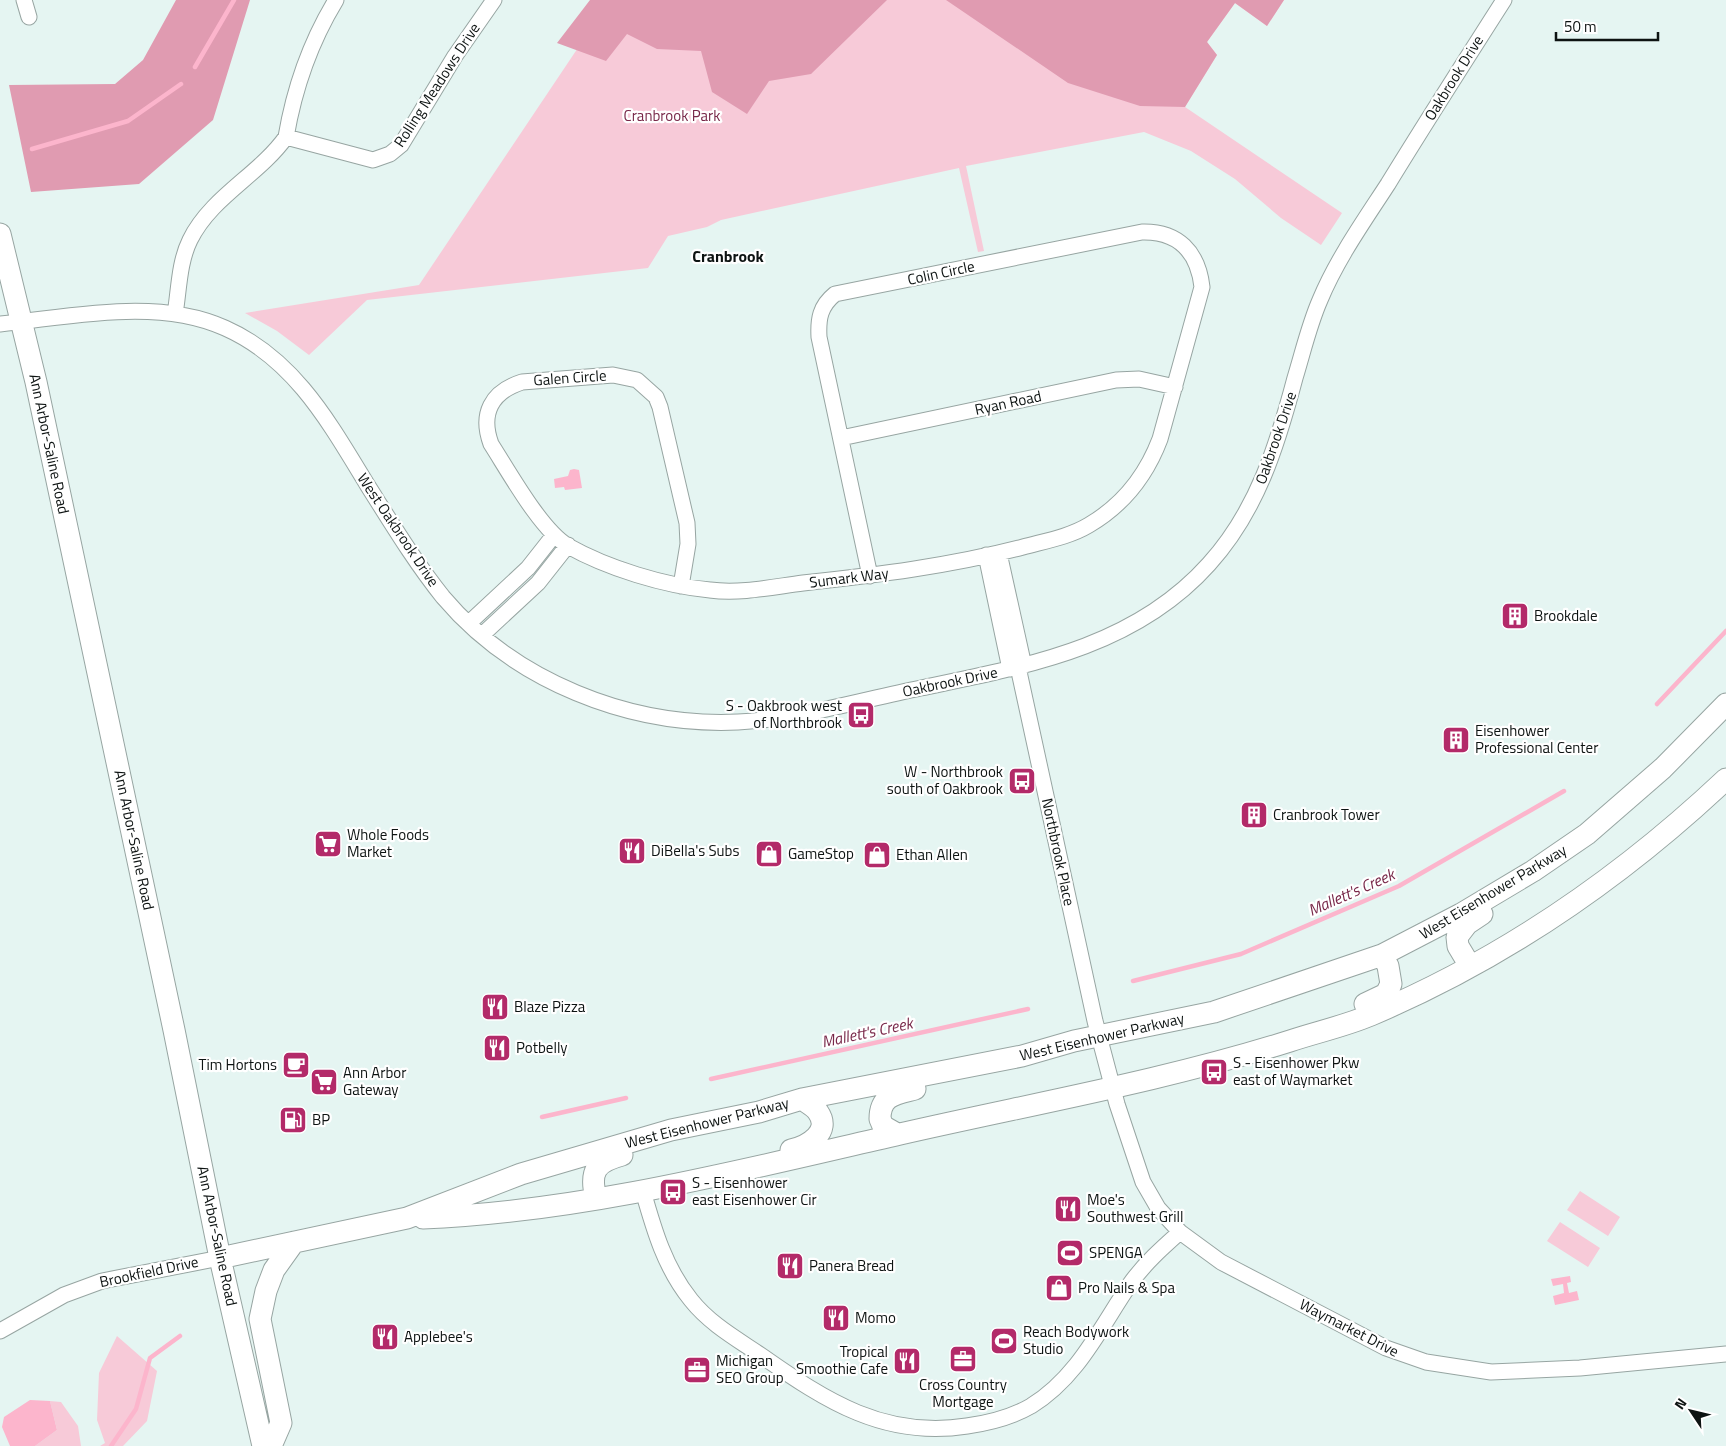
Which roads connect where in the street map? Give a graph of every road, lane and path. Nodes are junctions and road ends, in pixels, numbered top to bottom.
1 (24, 0) edge
2 (336, 0) edge
3 (494, 0) edge
4 (1504, 0) edge
5 (29, 17) dead end
6 (286, 136) junction
7 (0, 234) edge
8 (175, 314) junction
9 (22, 322) junction
10 (0, 324) edge
11 (1175, 387) junction
12 (841, 438) junction
13 (554, 535) junction
14 (568, 546) junction
15 (992, 554) junction
16 (870, 576) junction
17 (680, 586) junction
18 (469, 624) junction
19 (482, 635) junction
20 (1017, 667) junction
21 (1726, 704) edge
22 (801, 713) joint
23 (1724, 785) edge
24 (1587, 834) junction
25 (1382, 955) junction
26 (1470, 966) junction
27 (1100, 1036) junction
28 (1022, 1056) junction
29 (1233, 1058) junction
30 (1112, 1088) junction
31 (802, 1099) junction
32 (759, 1112) junction
33 (897, 1134) junction
34 (680, 1182) junction
35 (642, 1191) junction
36 (596, 1198) junction
37 (407, 1218) junction
38 (1180, 1232) junction
39 (294, 1242) junction
40 (220, 1258) junction
41 (0, 1331) edge
42 (1726, 1354) edge
43 (263, 1446) edge
44 (271, 1446) edge

1 - 5 street
2 - 6 street
3 - 6 street, Rolling Meadows Drive
4 - 20 street, Oakbrook Drive
6 - 8 street
7 - 9 main road, Ann Arbor-Saline Road
8 - 9 street, West Oakbrook Drive
8 - 18 street, West Oakbrook Drive
9 - 10 street, West Oakbrook Drive
9 - 40 main road, Ann Arbor-Saline Road
11 - 12 street, Ryan Road
11 - 12 street, Colin Circle
11 - 15 street, Sumark Way
12 - 16 street, Colin Circle
13 - 14 street, Galen Circle
13 - 17 street, Galen Circle
13 - 18 street
14 - 17 street, Sumark Way
14 - 19 street
15 - 16 street, Sumark Way
15 - 20 street, Northbrook Place
16 - 17 street, Sumark Way
18 - 19 street, West Oakbrook Drive
19 - 22 street, West Oakbrook Drive
20 - 22 street, Oakbrook Drive
20 - 27 street, Northbrook Place
21 - 24 main road, West Eisenhower Parkway
23 - 26 main road, West Eisenhower Parkway
24 - 25 main road, West Eisenhower Parkway
24 - 26 main road
25 - 27 main road, West Eisenhower Parkway
25 - 29 main road
26 - 29 main road, West Eisenhower Parkway
27 - 28 main road, West Eisenhower Parkway
27 - 30 street, Northbrook Place
28 - 31 main road, West Eisenhower Parkway
28 - 33 main road
29 - 30 main road, West Eisenhower Parkway
30 - 33 main road, West Eisenhower Parkway
30 - 38 street, Waymarket Drive
31 - 32 main road, West Eisenhower Parkway
31 - 34 main road
32 - 36 main road
32 - 37 main road, West Eisenhower Parkway
33 - 34 main road, West Eisenhower Parkway
34 - 35 main road, West Eisenhower Parkway
35 - 36 main road, West Eisenhower Parkway
35 - 38 street
36 - 37 main road, West Eisenhower Parkway
37 - 39 main road, West Eisenhower Parkway
38 - 42 street, Waymarket Drive
39 - 40 main road, West Eisenhower Parkway
39 - 44 main road
40 - 41 street, Brookfield Drive
40 - 43 main road, Ann Arbor-Saline Road

